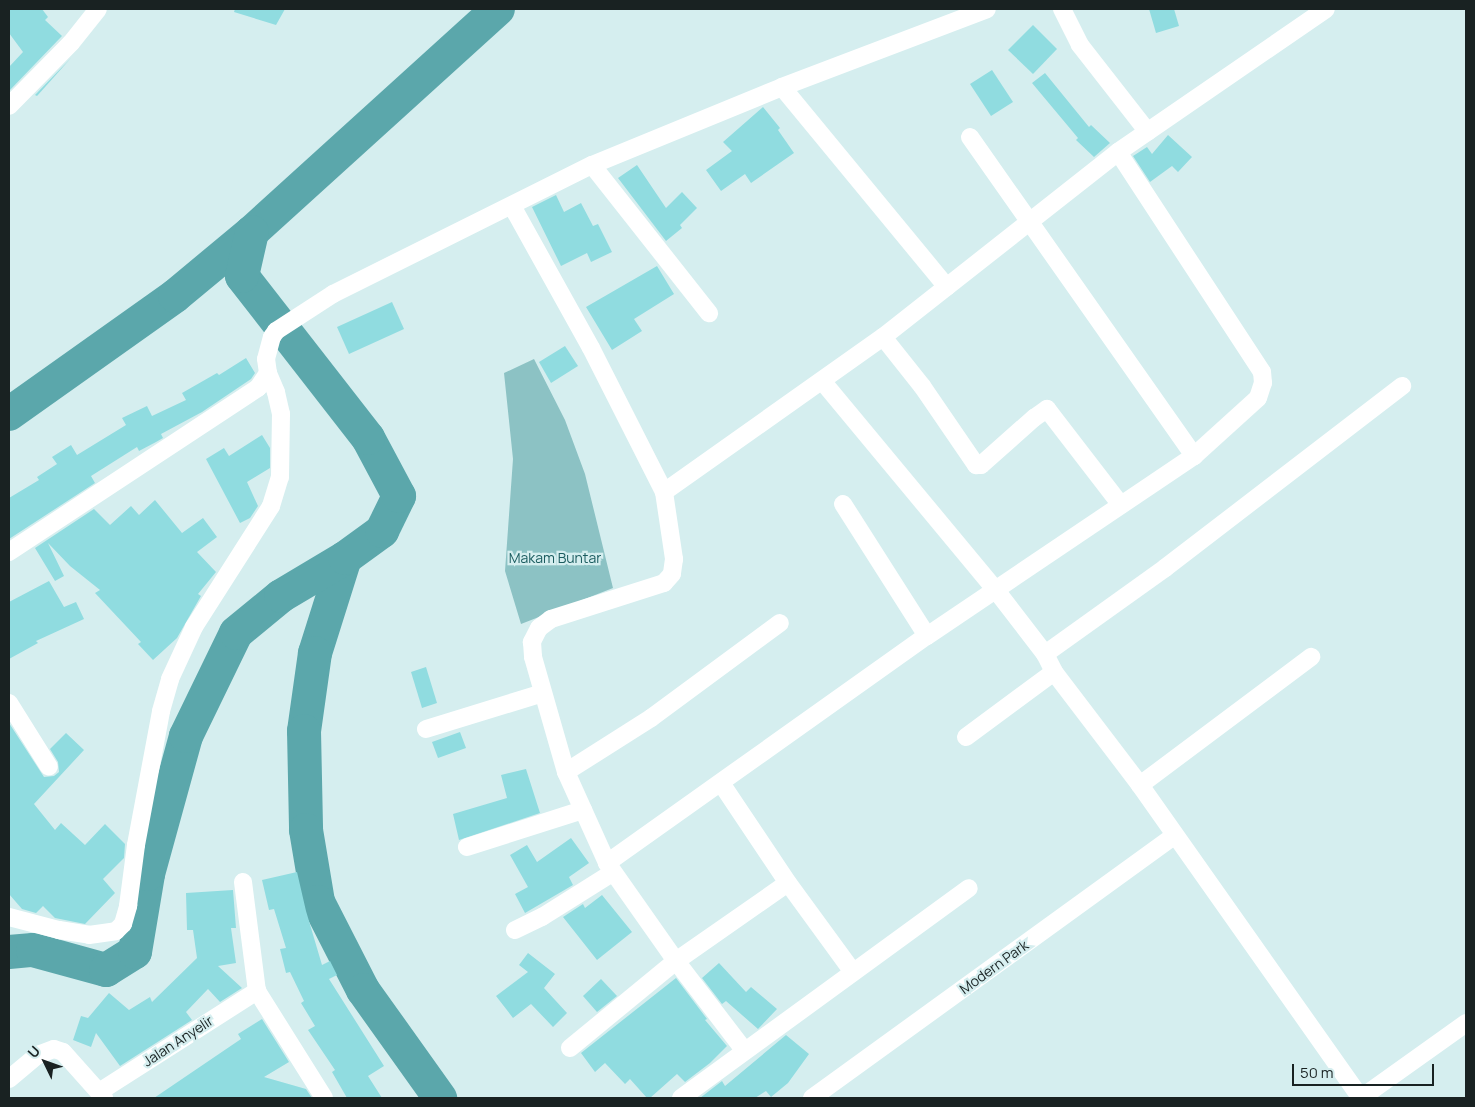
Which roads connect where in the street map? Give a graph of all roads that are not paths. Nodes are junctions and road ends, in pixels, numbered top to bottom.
1 (98, 9) edge
2 (987, 9) edge
3 (1062, 9) edge
4 (1326, 9) edge
5 (782, 87) junction
6 (9, 106) edge
7 (1148, 132) junction
8 (970, 137) dead end
9 (1118, 152) junction
10 (592, 165) junction
11 (512, 206) junction
12 (1030, 222) junction
13 (947, 287) junction
14 (709, 313) dead end
15 (883, 337) junction
16 (268, 373) junction
17 (823, 382) junction
18 (1402, 386) dead end
19 (1194, 456) junction
20 (664, 492) junction
21 (843, 504) dead end
22 (1121, 505) junction
23 (9, 552) edge
24 (995, 589) junction
25 (780, 623) dead end
26 (927, 636) junction
27 (1045, 654) junction
28 (1311, 657) dead end
29 (1054, 672) junction
30 (543, 693) junction
31 (9, 702) edge
32 (426, 729) dead end
33 (966, 737) dead end
34 (49, 767) dead end
35 (566, 772) junction
36 (721, 783) junction
37 (1140, 785) junction
38 (583, 810) junction
39 (1175, 835) junction
40 (467, 847) dead end
41 (610, 868) junction
42 (243, 882) dead end
43 (788, 883) junction
44 (969, 888) dead end
45 (9, 917) edge
46 (516, 930) dead end
47 (676, 961) junction
48 (853, 972) junction
49 (257, 991) junction
50 (1466, 1023) edge
51 (570, 1048) dead end
52 (744, 1050) junction
53 (9, 1079) edge
54 (101, 1095) edge
55 (324, 1098) edge
56 (681, 1098) edge
57 (812, 1098) edge
58 (1361, 1098) edge

1 - 6 street
2 - 5 street
3 - 7 street
4 - 7 street
5 - 10 street
5 - 13 street
7 - 9 street
8 - 12 street
9 - 12 street
9 - 19 street
10 - 11 street
10 - 14 street
11 - 16 street
11 - 20 street
12 - 13 street
12 - 19 street
13 - 15 street
15 - 17 street
15 - 22 street
16 - 23 street
16 - 45 street
17 - 20 street
17 - 24 street
18 - 27 street
19 - 22 street
20 - 30 street
21 - 26 street
22 - 24 street
24 - 26 street
24 - 27 street
25 - 35 street
26 - 36 street
27 - 29 street
28 - 37 street
29 - 33 street
29 - 37 street
30 - 32 street
30 - 35 street
31 - 34 street
35 - 38 street
36 - 41 street
36 - 43 street
37 - 39 street
38 - 40 street
38 - 41 street
39 - 57 street, Modern Park
39 - 58 street
41 - 46 street
41 - 47 street
42 - 49 street
43 - 47 street
43 - 48 street
44 - 48 street
47 - 51 street
47 - 52 street
48 - 52 street
49 - 54 street, Jalan Anyelir
49 - 55 street
50 - 58 street
52 - 56 street
53 - 54 street

